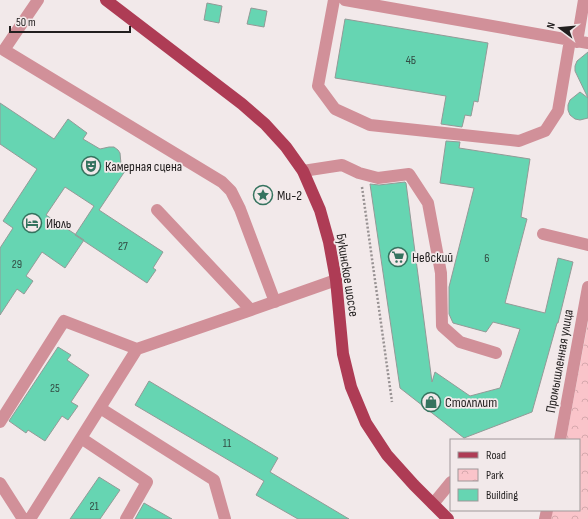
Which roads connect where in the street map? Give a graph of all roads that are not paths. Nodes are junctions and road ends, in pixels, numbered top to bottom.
1 (38, 0) edge
2 (106, 0) edge
3 (334, 0) edge
4 (346, 0) edge
5 (584, 0) edge
6 (578, 42) edge
7 (303, 171) junction
8 (157, 210) dead end
9 (543, 234) dead end
10 (588, 245) edge
11 (336, 280) junction
12 (588, 287) edge
13 (276, 302) junction
14 (251, 310) junction
15 (137, 349) junction
16 (496, 352) dead end
17 (100, 408) junction
18 (0, 422) edge
19 (81, 438) junction
20 (560, 439) edge
21 (0, 483) edge
22 (450, 483) edge
23 (433, 504) junction
24 (23, 519) edge
25 (30, 519) edge
26 (126, 519) edge
27 (225, 519) edge
28 (448, 519) edge

1 - 13 street
2 - 7 main road, Букинское шоссе
3 - 6 street
4 - 6 street
5 - 6 street
7 - 11 main road, Букинское шоссе
7 - 16 street
8 - 14 street
9 - 10 street
11 - 13 street
11 - 23 main road, Букинское шоссе
12 - 20 street, Промышленная улица
13 - 14 street
14 - 15 street
15 - 17 street
15 - 18 street
17 - 19 street
17 - 27 street
19 - 25 street
19 - 26 street
21 - 24 street
22 - 23 street
23 - 28 main road, Букинское шоссе

